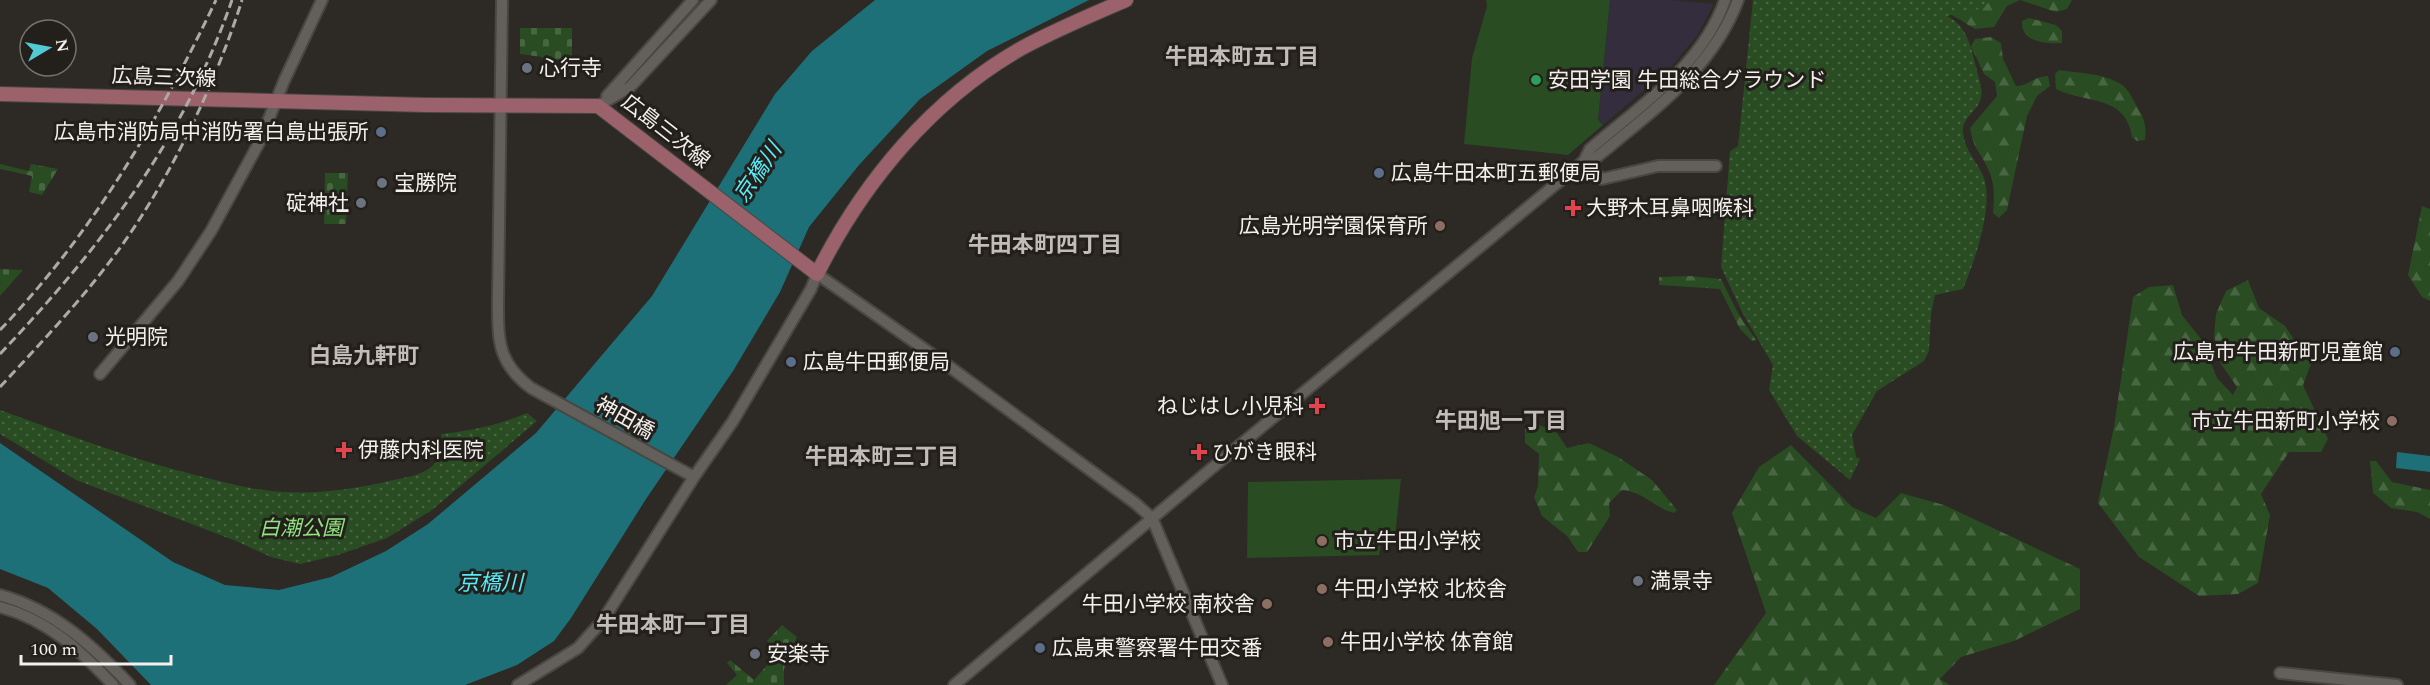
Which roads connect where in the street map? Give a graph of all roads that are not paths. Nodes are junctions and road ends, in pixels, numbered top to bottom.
1 (322, 0) edge
2 (502, 0) edge
3 (693, 0) edge
4 (711, 0) edge
5 (1126, 0) edge
6 (1725, 0) edge
7 (1738, 0) edge
8 (0, 94) edge
9 (276, 101) junction
10 (501, 106) junction
11 (598, 106) junction
12 (1584, 161) junction
13 (1716, 166) dead end
14 (812, 270) junction
15 (100, 374) dead end
16 (694, 477) junction
17 (1152, 518) junction
18 (0, 595) edge
19 (0, 607) edge
20 (2280, 673) dead end
21 (113, 685) edge
22 (130, 685) edge
23 (518, 685) edge
24 (954, 685) edge
25 (1222, 685) edge
26 (2397, 685) edge

1 - 9 street
2 - 10 street, 神田橋
3 - 11 street
4 - 11 street
5 - 14 main road
6 - 12 street
7 - 12 street
8 - 9 main road, 広島三次線
9 - 10 main road, 広島三次線
9 - 15 street
10 - 11 main road, 広島三次線
10 - 16 street, 神田橋
11 - 14 main road, 広島三次線
12 - 13 street
12 - 17 street
14 - 16 street
14 - 17 street
16 - 23 street
17 - 24 street
17 - 25 street
18 - 22 street
19 - 21 street
20 - 26 street

